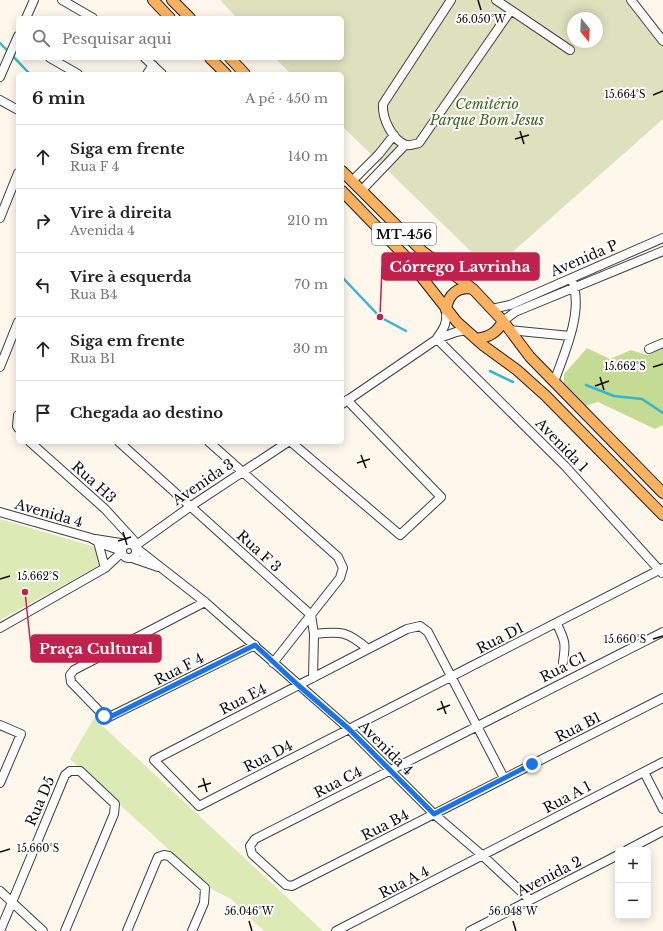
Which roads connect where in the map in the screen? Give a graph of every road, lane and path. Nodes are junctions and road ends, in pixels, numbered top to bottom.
1 (34, 0) edge
2 (62, 0) edge
3 (153, 0) edge
4 (172, 0) edge
5 (451, 0) edge
6 (496, 0) edge
7 (631, 0) edge
8 (511, 10) junction
9 (27, 16) edge
10 (90, 16) edge
11 (168, 16) edge
12 (188, 16) edge
13 (16, 41) edge
14 (663, 41) edge
15 (570, 50) dead end
16 (54, 60) edge
17 (147, 60) edge
18 (212, 60) edge
19 (232, 60) edge
20 (153, 65) junction
21 (74, 72) edge
22 (148, 72) edge
23 (160, 72) edge
24 (224, 72) edge
25 (244, 72) edge
26 (0, 77) edge
27 (0, 100) edge
28 (16, 109) edge
29 (394, 135) junction
30 (405, 145) junction
31 (344, 173) edge
32 (16, 178) edge
33 (352, 181) junction
34 (361, 191) junction
35 (344, 194) edge
36 (0, 218) edge
37 (663, 238) edge
38 (663, 251) edge
39 (571, 278) junction
40 (575, 288) junction
41 (473, 289) junction
42 (492, 309) junction
43 (446, 310) junction
44 (503, 321) junction
45 (16, 327) edge
46 (466, 330) junction
47 (509, 330) junction
48 (570, 336) junction
49 (437, 339) junction
50 (476, 339) junction
51 (663, 343) edge
52 (649, 348) dead end
53 (0, 367) edge
54 (554, 382) junction
55 (345, 402) edge
56 (32, 444) edge
57 (121, 444) edge
58 (211, 444) edge
59 (285, 444) edge
60 (293, 444) edge
61 (242, 472) junction
62 (663, 492) edge
63 (191, 506) junction
64 (0, 512) edge
65 (663, 514) edge
66 (94, 540) junction
67 (130, 550) junction
68 (106, 566) junction
69 (662, 571) edge
70 (205, 602) junction
71 (311, 615) junction
72 (557, 624) junction
73 (0, 628) edge
74 (663, 632) edge
75 (314, 634) junction
76 (255, 645) junction
77 (368, 649) junction
78 (563, 662) dead end
79 (273, 663) junction
80 (450, 677) junction
81 (313, 678) junction
82 (298, 685) junction
83 (663, 698) edge
84 (0, 725) edge
85 (476, 726) junction
86 (349, 729) junction
87 (663, 762) edge
88 (390, 770) junction
89 (644, 772) junction
90 (504, 778) junction
91 (0, 783) edge
92 (199, 806) joint
93 (663, 809) edge
94 (434, 814) junction
95 (663, 831) edge
96 (633, 847) edge
97 (483, 856) junction
98 (615, 857) edge
99 (299, 883) joint
100 (0, 891) edge
101 (530, 900) junction
102 (12, 903) junction
103 (0, 931) edge
104 (43, 931) edge
105 (65, 931) edge
106 (126, 931) edge
107 (192, 931) edge
108 (336, 931) edge
109 (472, 931) edge

1 - 9 street
2 - 10 street
3 - 11 main road
4 - 12 main road
5 - 29 street
6 - 8 street
7 - 14 street
8 - 15 street
8 - 30 street
13 - 26 street
16 - 21 street
17 - 20 street
18 - 24 main road
19 - 25 main road
20 - 22 street
20 - 23 street
27 - 28 street
29 - 30 street
29 - 33 street
30 - 34 street
31 - 33 main road, MT-456
32 - 36 street
33 - 34 main road, MT-456
34 - 41 main road, MT-456
35 - 43 main road, MT-456
37 - 39 street, Avenida P
38 - 40 street, Avenida P
39 - 40 street
39 - 42 street, Avenida P
40 - 44 street, Avenida P
40 - 48 street
41 - 42 main road, MT-456
41 - 43 main road
42 - 44 main road, MT-456
43 - 46 main road, MT-456
43 - 49 street
44 - 47 main road, MT-456
44 - 50 main road
45 - 53 street
46 - 49 street
46 - 50 main road, MT-456
47 - 48 street
47 - 54 main road, MT-456
48 - 54 street
49 - 55 street
49 - 69 street, Avenida 1
50 - 65 main road, MT-456
51 - 52 street
54 - 62 main road, MT-456
55 - 60 street
56 - 67 street, Rua H3
57 - 63 street, Rua F 3
58 - 61 street
59 - 61 street, Avenida 3
61 - 63 street, Avenida 3
61 - 71 street
63 - 67 street, Avenida 3
63 - 71 street, Rua F 3
64 - 66 street, Avenida 4
66 - 67 street, Avenida 4
66 - 68 street
67 - 68 street, Avenida 3
67 - 70 street, Avenida 4
68 - 73 street, Avenida 3
69 - 72 street, Rua D1
70 - 76 street, Avenida 4
70 - 76 street, Rua F 4
71 - 75 street
71 - 79 street
72 - 78 street
72 - 80 street, Rua D1
74 - 85 street, Rua C1
75 - 77 street
75 - 81 street
76 - 79 street, Avenida 4
77 - 80 street, Rua E4
77 - 81 street, Rua E4
79 - 82 street, Avenida 4
80 - 85 street
80 - 86 street, Rua D1
81 - 82 street, Rua E4
82 - 86 street, Avenida 4
82 - 92 street, Rua E4
83 - 90 street, Rua B1
84 - 91 street
85 - 88 street, Rua C4
85 - 90 street
86 - 88 street, Avenida 4
86 - 92 street, Rua D4
87 - 89 street, Rua A 1
88 - 94 street, Avenida 4
88 - 99 street, Rua C4
89 - 93 street
89 - 97 street, Rua A 1
90 - 94 street, Rua B4
94 - 97 street, Avenida 4
94 - 99 street, Rua B4
95 - 96 street
97 - 101 street, Avenida 4
97 - 108 street, Rua A 4
98 - 101 street, Avenida 2
100 - 102 street
101 - 109 street, Avenida 2
102 - 103 street, Rua D5
102 - 104 street
102 - 105 street, Rua D5
106 - 107 street

